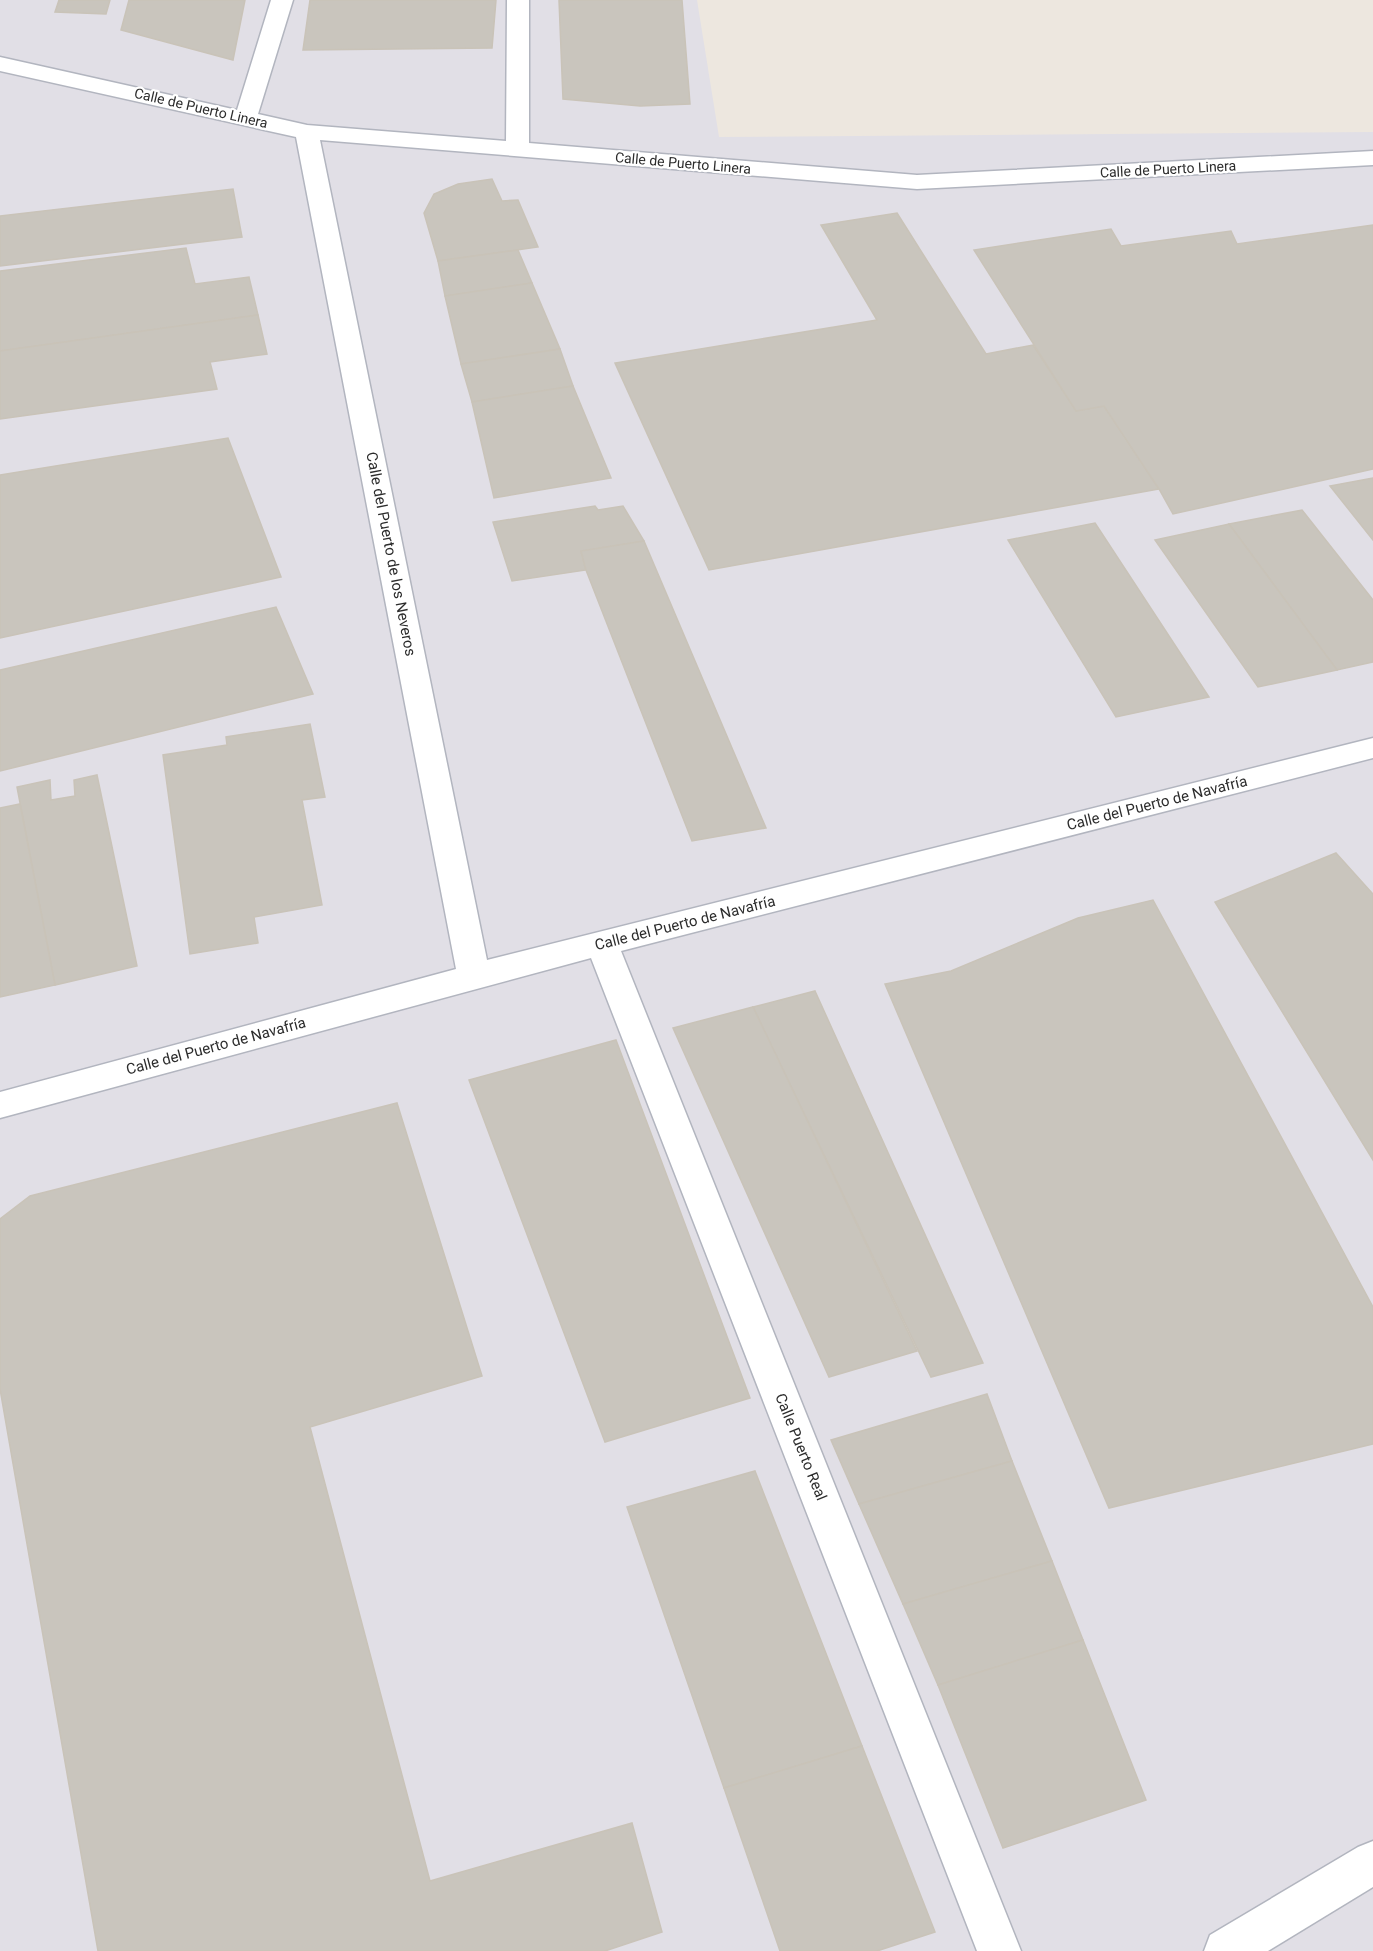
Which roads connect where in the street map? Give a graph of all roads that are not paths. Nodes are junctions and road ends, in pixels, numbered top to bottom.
1 (282, 0) edge
2 (518, 0) edge
3 (0, 64) edge
4 (246, 118) junction
5 (307, 132) junction
6 (517, 149) junction
7 (1373, 158) edge
8 (1373, 748) edge
9 (602, 944) junction
10 (474, 976) junction
11 (0, 1105) edge
12 (1373, 1862) edge
13 (999, 1951) edge
14 (1226, 1951) edge

1 - 4 street
2 - 6 street
3 - 4 street, Calle de Puerto Linera
4 - 5 street, Calle de Puerto Linera
5 - 6 street, Calle de Puerto Linera
5 - 10 street, Calle del Puerto de los Neveros
6 - 7 street, Calle de Puerto Linera
8 - 9 street, Calle del Puerto de Navafría
9 - 10 street, Calle del Puerto de Navafría
9 - 13 street, Calle Puerto Real
10 - 11 street, Calle del Puerto de Navafría
12 - 14 street

